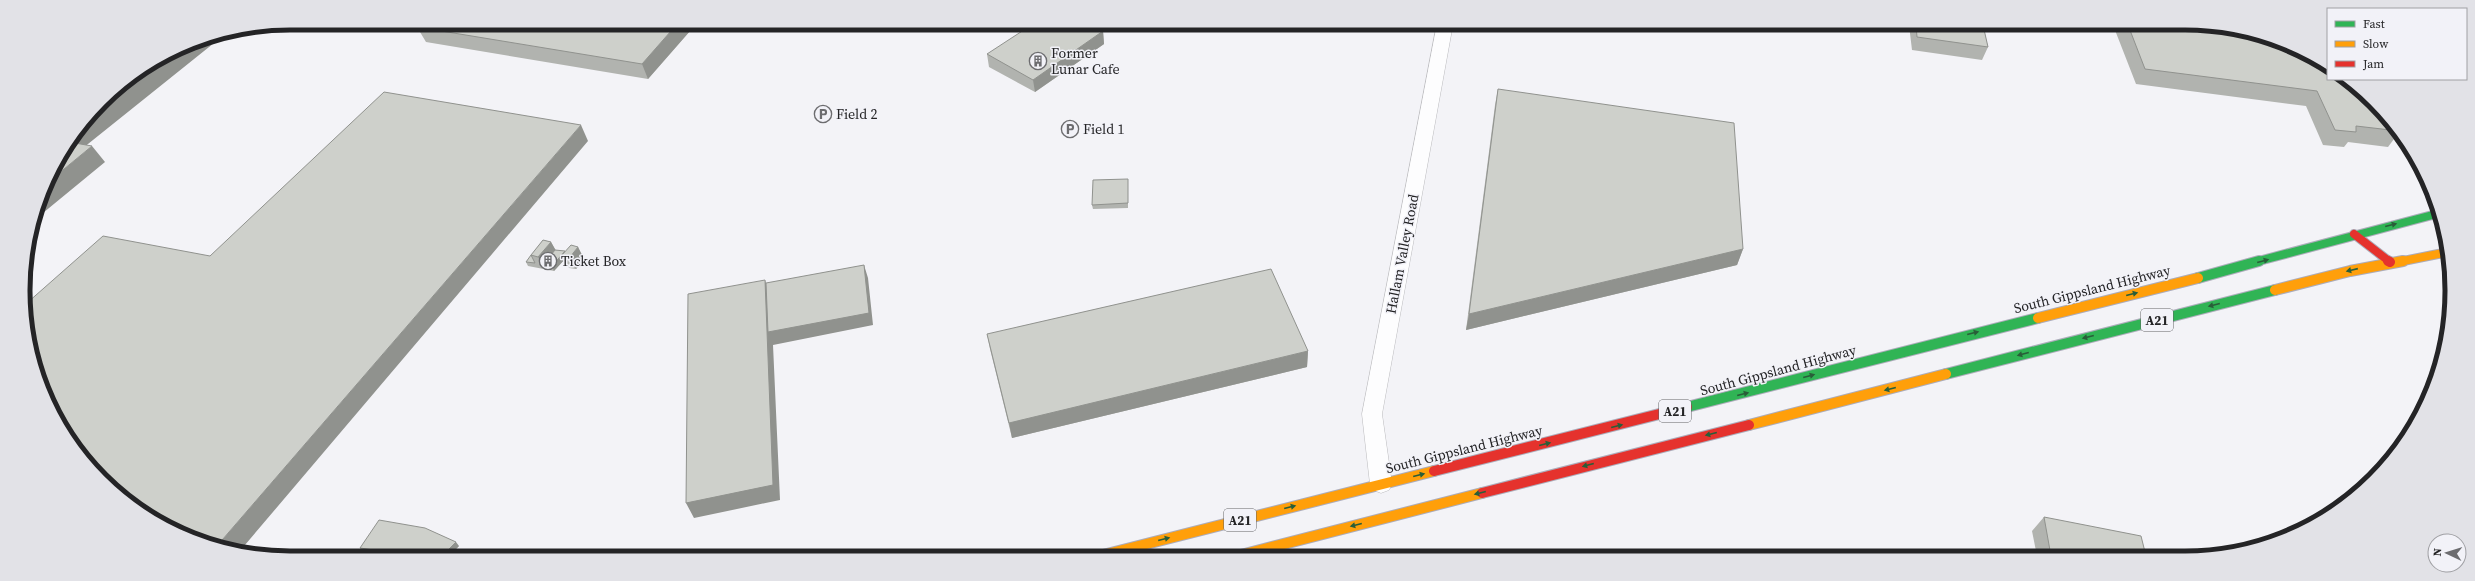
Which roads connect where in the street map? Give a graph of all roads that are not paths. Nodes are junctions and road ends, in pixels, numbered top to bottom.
1 (1444, 30) edge
2 (2433, 215) edge
3 (2354, 234) junction
4 (2442, 253) edge
5 (2390, 262) junction
6 (2225, 271) junction
7 (2252, 296) junction
8 (2039, 316) junction
9 (2048, 327) dead end
10 (1782, 403) dead end
11 (1790, 415) junction
12 (1384, 490) junction
13 (1121, 551) edge
14 (1255, 551) edge

1 - 12 street, Hallam Valley Road
3 -> 2 highway, South Gippsland Highway / A21
3 - 5 highway
6 -> 3 highway, South Gippsland Highway / A21
4 - 5 highway, A21
5 -> 7 highway, A21
6 - 7 highway
8 -> 6 highway, South Gippsland Highway / A21
7 -> 11 highway, A21
8 - 9 highway
12 -> 8 highway, South Gippsland Highway / A21
10 - 11 highway
11 -> 14 highway, A21
13 -> 12 highway, South Gippsland Highway / A21

